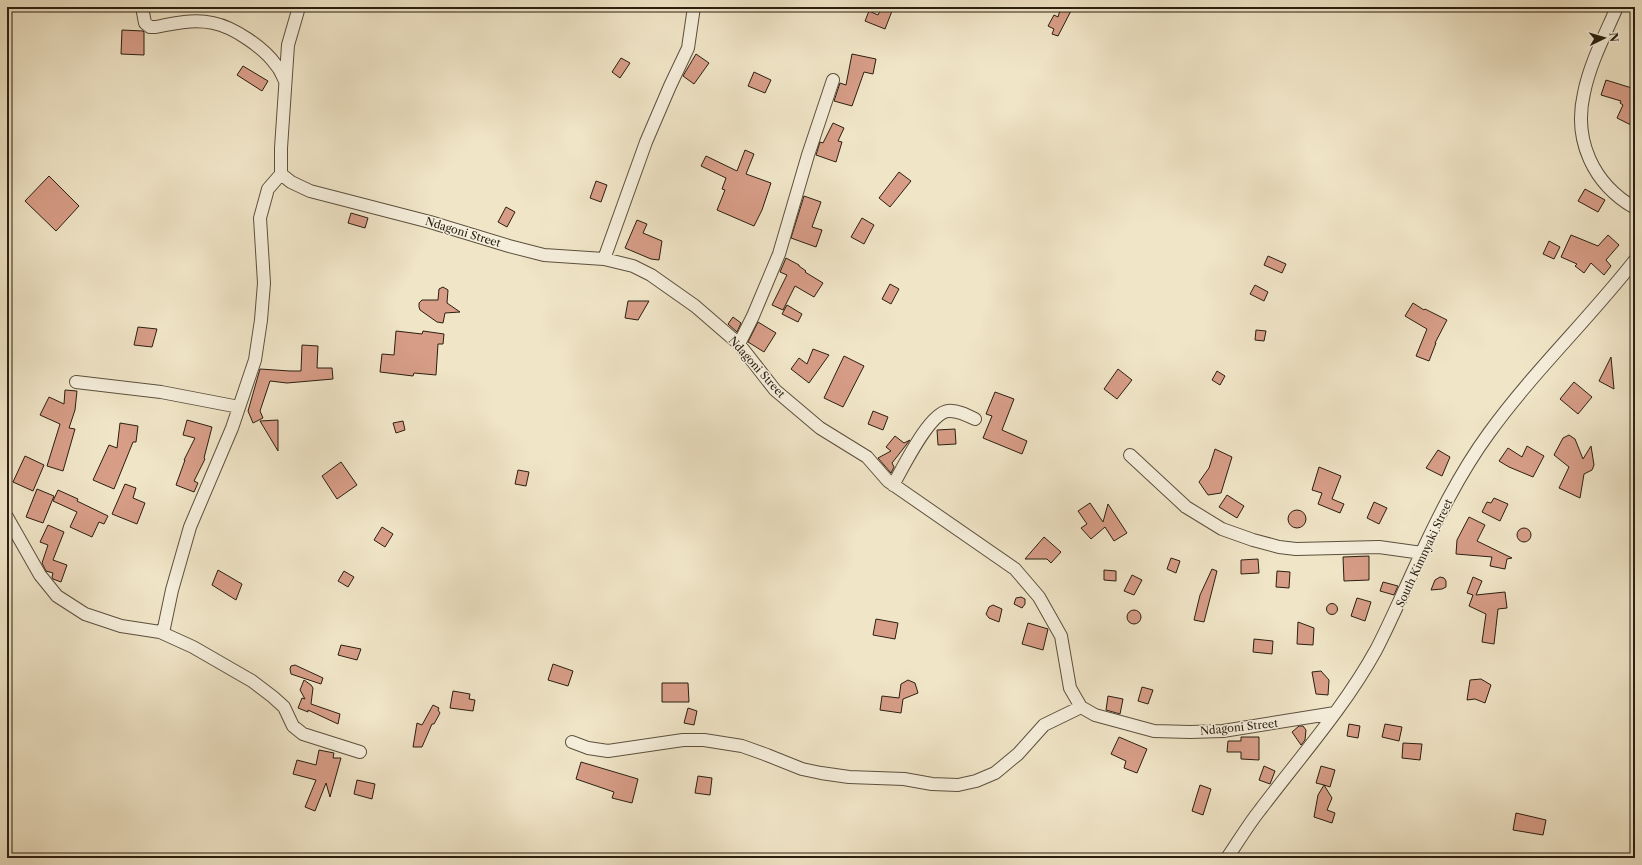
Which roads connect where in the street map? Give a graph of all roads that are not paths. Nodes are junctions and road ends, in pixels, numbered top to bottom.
1 (142, 7) edge
2 (299, 7) edge
3 (694, 7) edge
4 (1617, 7) edge
5 (833, 80) dead end
6 (285, 81) junction
7 (281, 174) junction
8 (1635, 208) edge
9 (604, 259) junction
10 (1635, 260) edge
11 (739, 344) junction
12 (76, 382) dead end
13 (239, 407) junction
14 (975, 419) dead end
15 (1130, 455) dead end
16 (893, 485) junction
17 (7, 517) edge
18 (1422, 553) junction
19 (160, 632) junction
20 (1081, 707) junction
21 (1335, 713) junction
22 (572, 742) dead end
23 (360, 752) dead end
24 (1227, 858) edge

1 - 6 street
2 - 6 street
3 - 9 street
4 - 8 street
5 - 11 street
6 - 7 street
7 - 9 street, Ndagoni Street
7 - 13 street
9 - 11 street, Ndagoni Street
10 - 18 street, South Kimnyaki Street
11 - 16 street, Ndagoni Street
12 - 13 street
13 - 19 street
14 - 16 street
15 - 18 street
16 - 20 street, Ndagoni Street
17 - 19 street
18 - 21 street, South Kimnyaki Street
19 - 23 street
20 - 21 street, Ndagoni Street
20 - 22 street
21 - 24 street, South Kimnyaki Street

